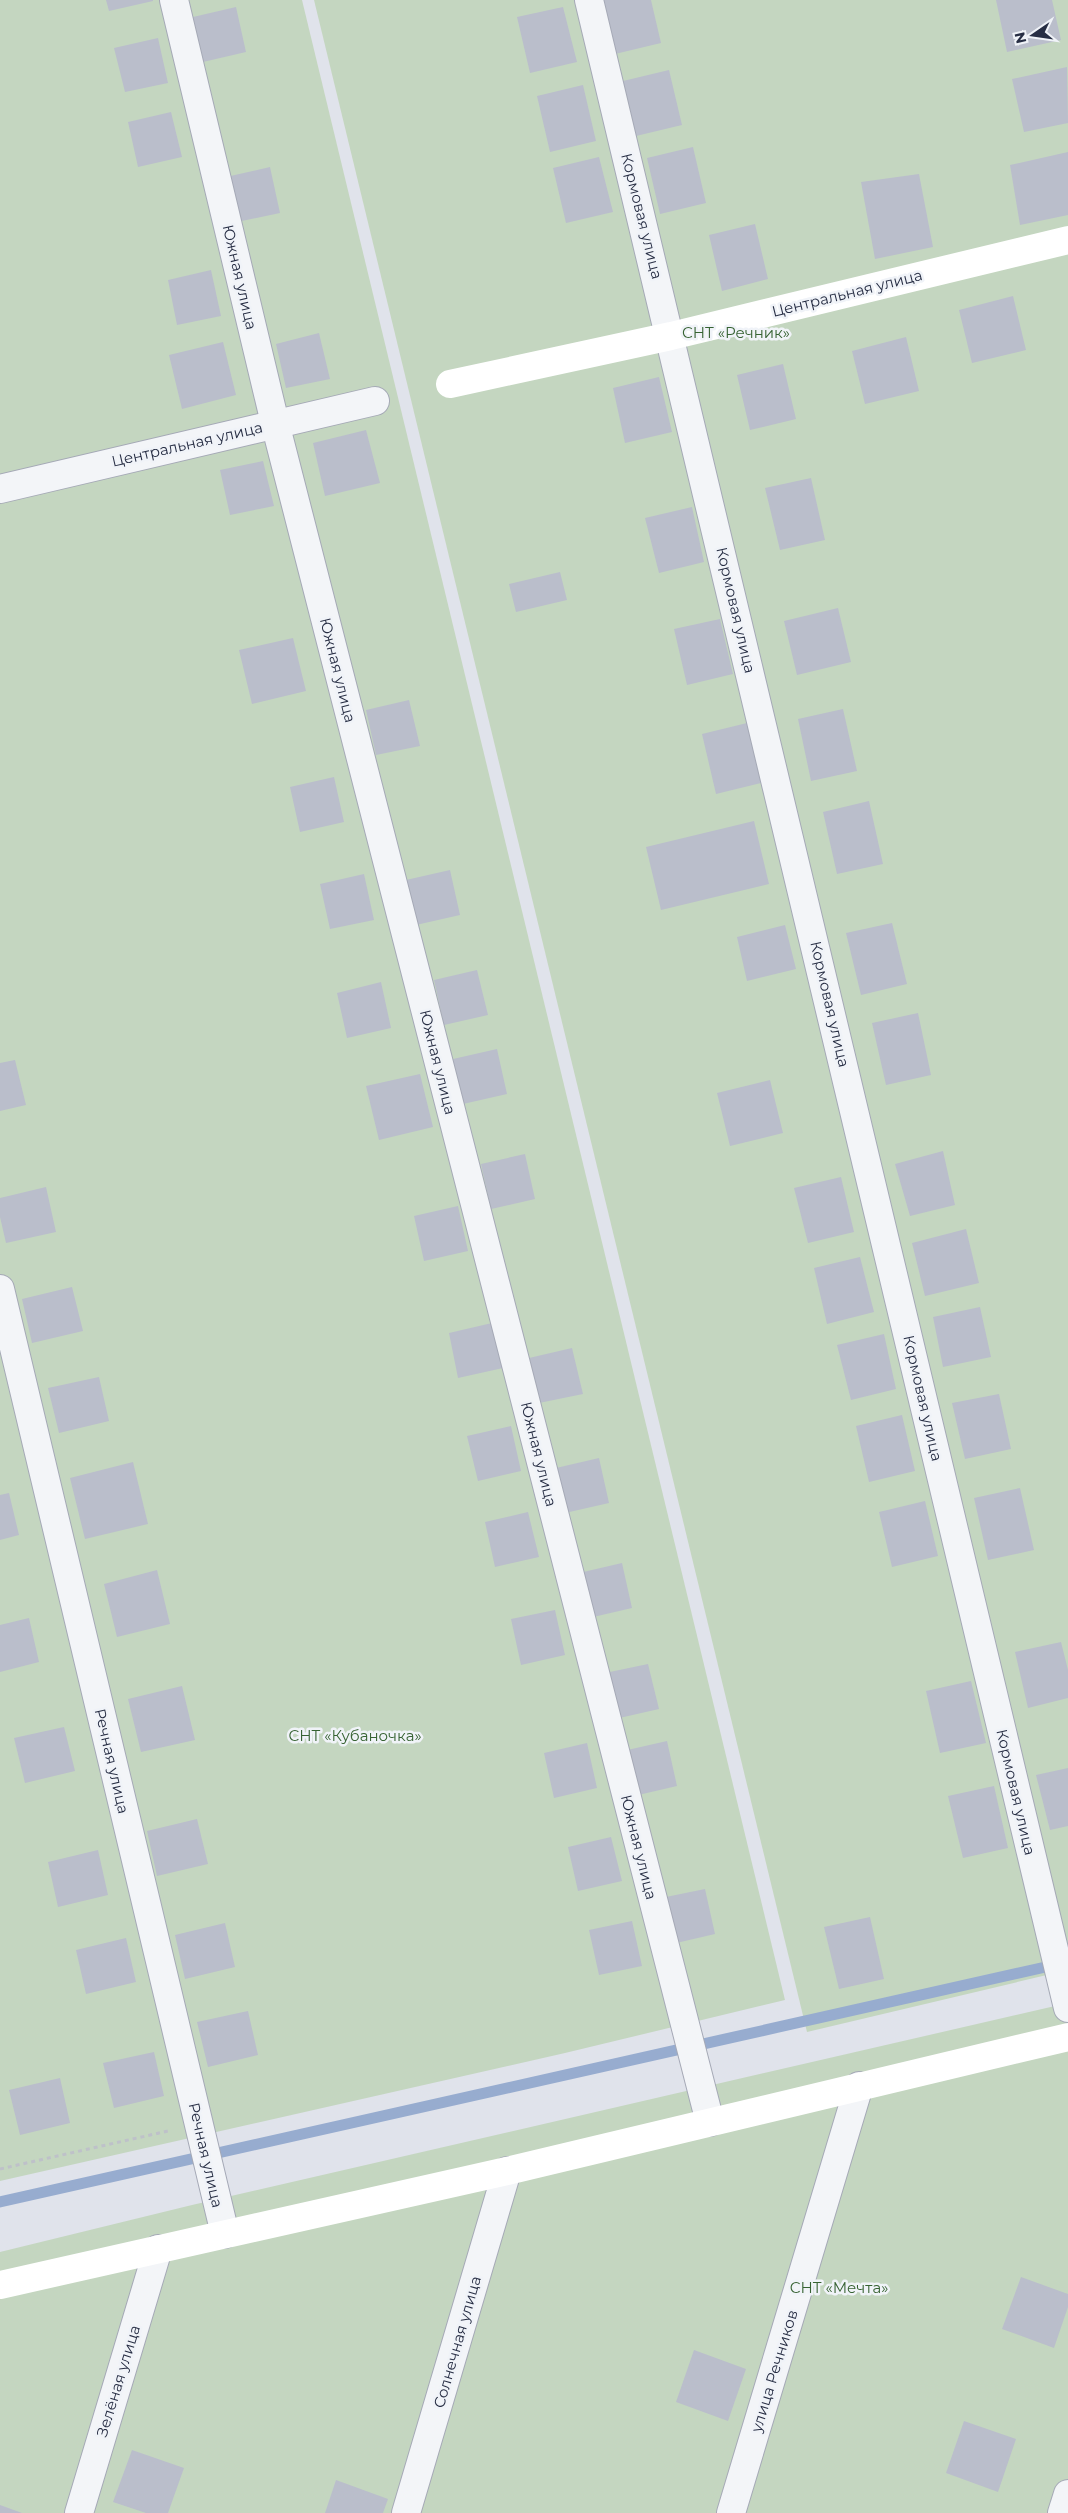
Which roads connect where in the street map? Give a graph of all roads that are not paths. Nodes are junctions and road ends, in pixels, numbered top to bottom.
1 (174, 0) edge
2 (589, 0) edge
3 (1068, 240) edge
4 (671, 336) junction
5 (450, 384) dead end
6 (375, 401) dead end
7 (275, 423) junction
8 (0, 489) edge
9 (0, 1289) edge
10 (1068, 2008) edge
11 (1068, 2037) edge
12 (859, 2086) junction
13 (710, 2122) junction
14 (507, 2171) junction
15 (224, 2234) junction
16 (158, 2249) junction
17 (0, 2285) edge
18 (1068, 2494) edge
19 (79, 2513) edge
20 (406, 2513) edge
21 (731, 2513) edge
22 (1062, 2513) edge

1 - 7 street, Южная улица
2 - 4 street, Кормовая улица
3 - 4 street, Центральная улица
4 - 5 street, Центральная улица
4 - 10 street, Кормовая улица
6 - 7 street, Центральная улица
7 - 8 street, Центральная улица
7 - 13 street, Южная улица
9 - 15 street, Речная улица
11 - 12 street
12 - 13 street
12 - 21 street, улица Речников
13 - 14 street
14 - 15 street
14 - 20 street, Солнечная улица
15 - 16 street
16 - 17 street
16 - 19 street, Зелёная улица
18 - 22 street

